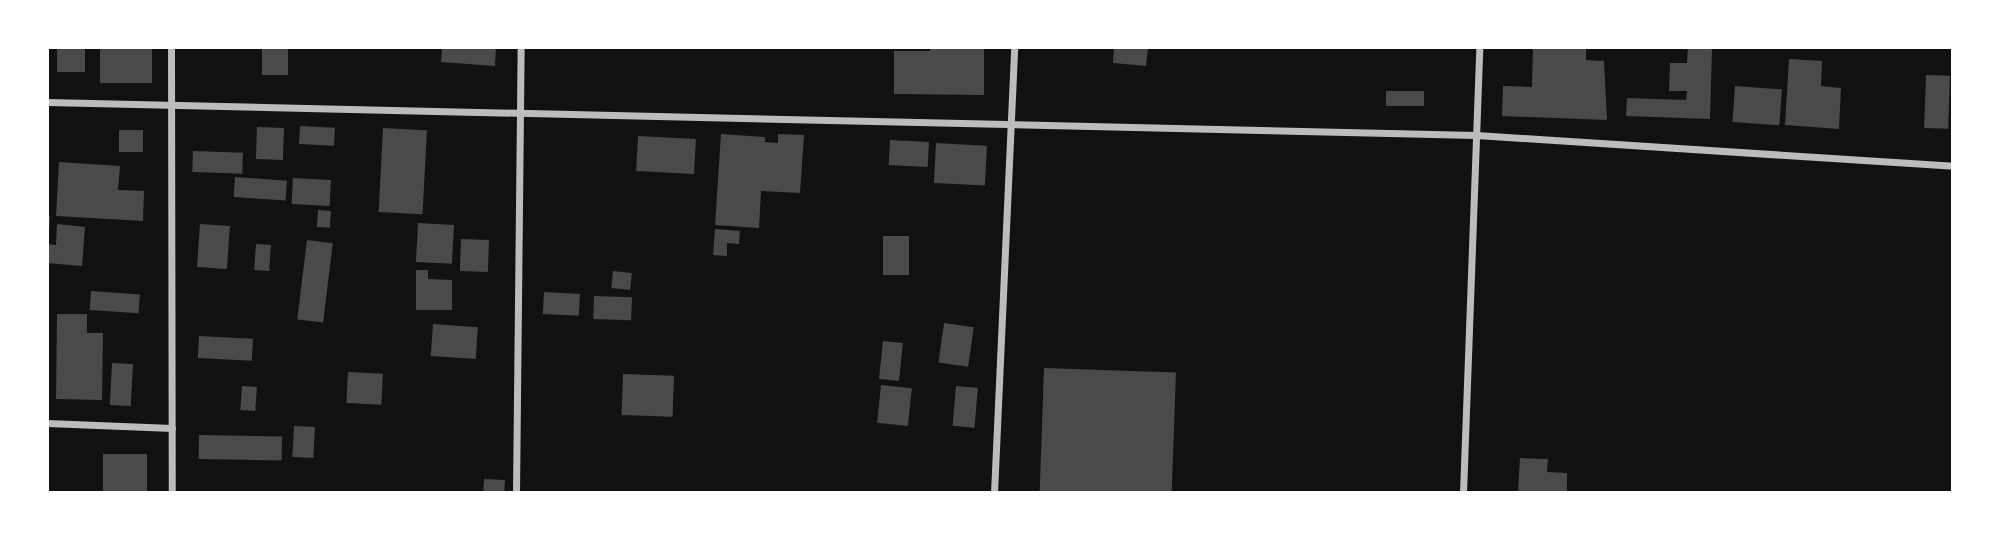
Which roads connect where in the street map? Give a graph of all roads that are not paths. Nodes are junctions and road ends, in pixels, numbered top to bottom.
1 (171, 47) edge
2 (522, 47) edge
3 (1014, 47) edge
4 (1479, 47) edge
5 (47, 102) edge
6 (171, 106) junction
7 (520, 114) junction
8 (1011, 124) junction
9 (1476, 135) junction
10 (1953, 166) edge
11 (47, 423) edge
12 (172, 428) junction
13 (173, 493) edge
14 (516, 493) edge
15 (994, 493) edge
16 (1462, 493) edge

1 - 6 street
2 - 7 street
3 - 8 street
4 - 9 street
5 - 6 street
6 - 7 street
6 - 12 street
7 - 8 street
7 - 14 street
8 - 9 street
8 - 15 street
9 - 10 street
9 - 16 street
11 - 12 street
12 - 13 street

